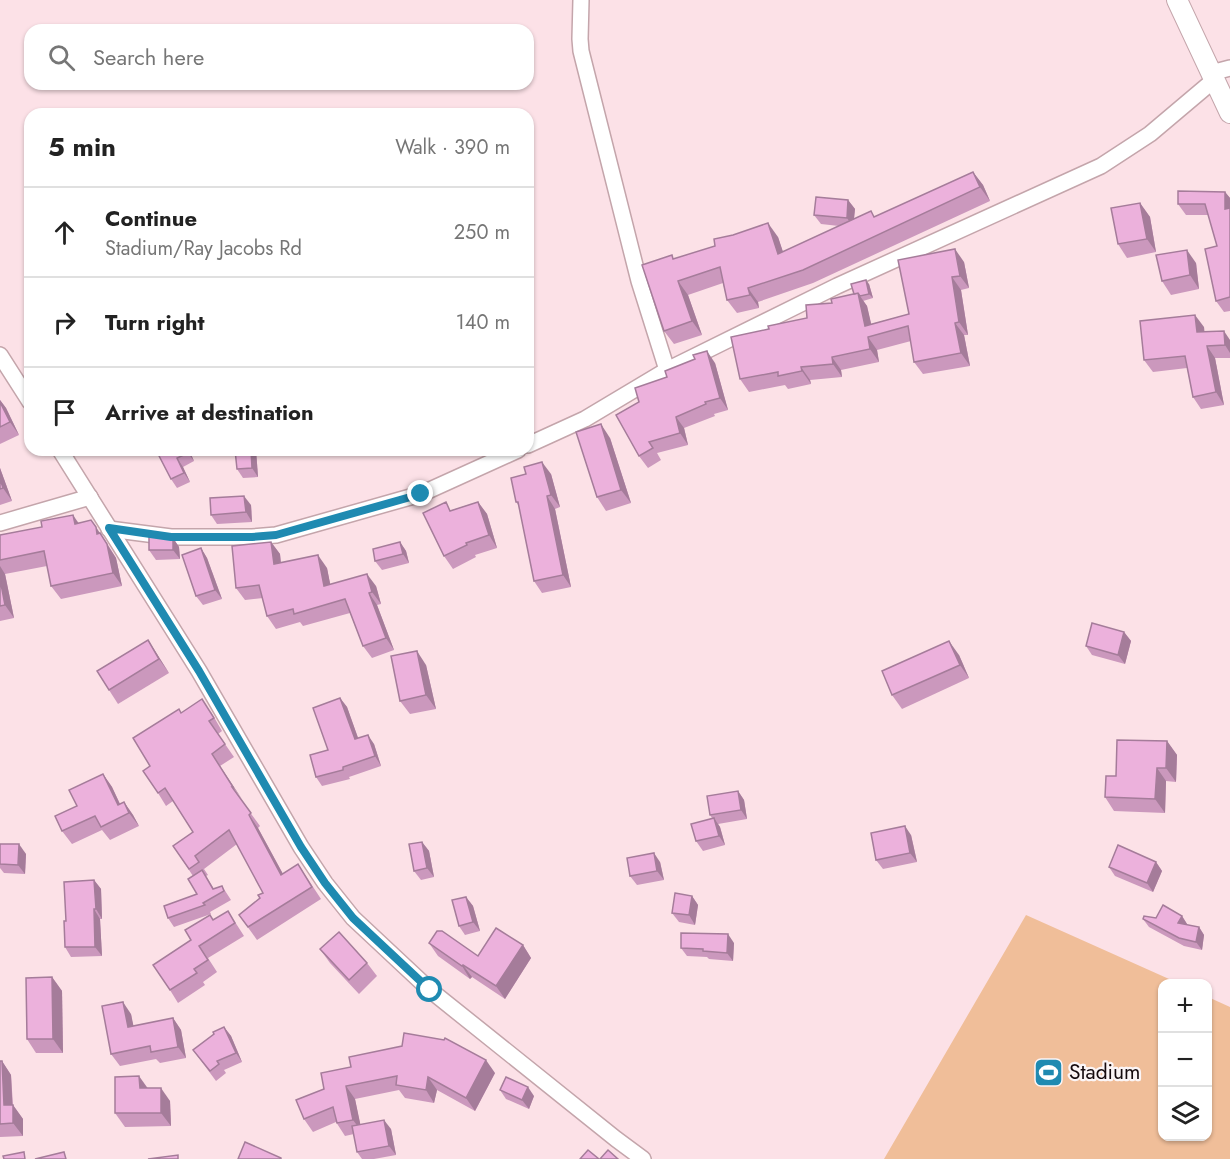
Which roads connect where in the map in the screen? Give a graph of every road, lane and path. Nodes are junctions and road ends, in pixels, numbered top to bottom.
1 (581, 0) edge
2 (1177, 0) edge
3 (1218, 74) edge
4 (1230, 113) edge
5 (0, 355) edge
6 (667, 369) junction
7 (24, 393) edge
8 (534, 442) edge
9 (64, 456) edge
10 (505, 456) edge
11 (90, 497) junction
12 (0, 523) edge
13 (109, 528) junction
14 (643, 1159) edge

1 - 6 street
2 - 3 main road
3 - 4 main road
3 - 6 street
5 - 7 street
6 - 8 street
9 - 11 street
10 - 13 street
11 - 12 street
11 - 13 street
13 - 14 street

